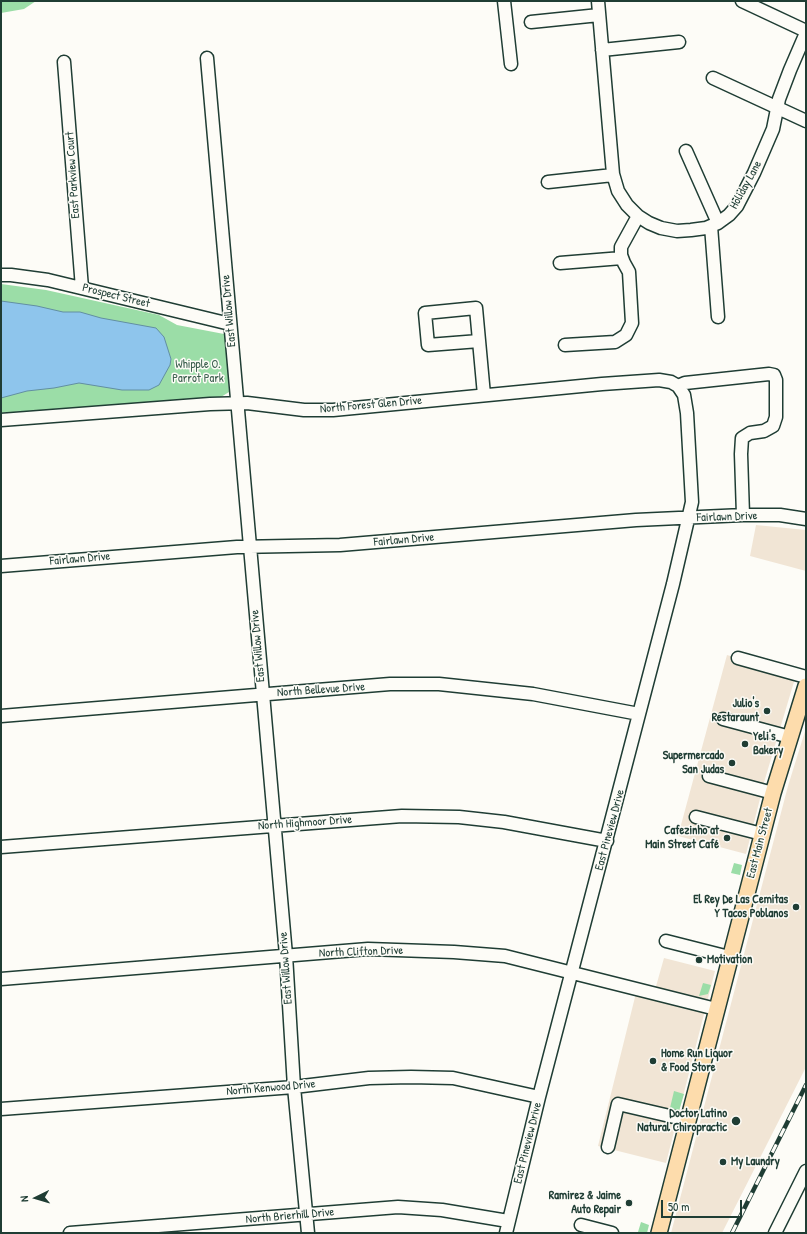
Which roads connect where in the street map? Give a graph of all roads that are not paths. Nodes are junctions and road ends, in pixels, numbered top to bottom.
1 (504, 1) edge
2 (598, 1) edge
3 (742, 1) edge
4 (599, 15) junction
5 (531, 22) dead end
6 (806, 32) edge
7 (679, 42) dead end
8 (602, 50) junction
9 (207, 58) dead end
10 (64, 62) dead end
11 (510, 64) dead end
12 (712, 78) dead end
13 (777, 108) junction
14 (806, 121) edge
15 (686, 151) dead end
16 (613, 175) junction
17 (548, 182) dead end
18 (638, 216) junction
19 (714, 224) junction
20 (622, 258) junction
21 (560, 263) dead end
22 (1, 275) edge
23 (82, 288) junction
24 (718, 317) dead end
25 (230, 324) junction
26 (479, 341) junction
27 (566, 345) dead end
28 (678, 386) junction
29 (484, 395) junction
30 (237, 403) junction
31 (1, 420) edge
32 (743, 515) junction
33 (688, 518) junction
34 (806, 519) edge
35 (250, 547) junction
36 (1, 566) edge
37 (738, 658) dead end
38 (806, 677) edge
39 (806, 686) edge
40 (263, 694) junction
41 (639, 714) junction
42 (1, 716) edge
43 (723, 719) dead end
44 (790, 737) junction
45 (709, 776) dead end
46 (773, 793) junction
47 (696, 817) dead end
48 (274, 825) junction
49 (762, 834) junction
50 (607, 841) junction
51 (1, 847) edge
52 (666, 941) dead end
53 (286, 956) junction
54 (729, 957) junction
55 (572, 972) junction
56 (1, 979) edge
57 (716, 1009) junction
58 (294, 1087) junction
59 (540, 1097) junction
60 (1, 1109) edge
61 (687, 1120) junction
62 (608, 1147) dead end
63 (806, 1171) edge
64 (307, 1215) junction
65 (582, 1225) dead end
66 (507, 1227) edge
67 (70, 1233) edge
68 (308, 1233) edge
69 (612, 1233) edge
70 (659, 1233) edge
71 (775, 1233) edge

1 - 11 street
2 - 4 street, Holiday Lane
3 - 6 street
4 - 5 street
4 - 8 street, Holiday Lane
6 - 13 street, Holiday Lane
7 - 8 street
8 - 16 street, Holiday Lane
9 - 25 street, East Willow Drive
10 - 23 street, East Parkview Court
12 - 13 street
13 - 14 street
13 - 19 street, Holiday Lane
15 - 19 street
16 - 17 street
16 - 18 street, Holiday Lane
18 - 19 street, Holiday Lane
18 - 20 street
19 - 24 street
20 - 21 street
20 - 27 street
22 - 23 street, Prospect Street
23 - 25 street, Prospect Street
25 - 30 street, East Willow Drive
26 - 26 street
26 - 29 street
28 - 29 street, North Forest Glen Drive
28 - 32 street
28 - 33 street, East Pineview Drive
29 - 30 street, North Forest Glen Drive
30 - 31 street, North Forest Glen Drive
30 - 35 street, East Willow Drive
32 - 33 street, Fairlawn Drive
32 - 34 street, Fairlawn Drive
33 - 35 street, Fairlawn Drive
33 - 41 street, East Pineview Drive
35 - 36 street, Fairlawn Drive
35 - 40 street, East Willow Drive
37 - 38 street
39 - 44 main road, East Main Street
40 - 41 street, North Bellevue Drive
40 - 42 street, North Bellevue Drive
40 - 48 street, East Willow Drive
41 - 50 street, East Pineview Drive
43 - 44 street
44 - 46 main road, East Main Street
45 - 46 street
46 - 49 main road, East Main Street
47 - 49 street
48 - 50 street, North Highmoor Drive
48 - 51 street, North Highmoor Drive
48 - 53 street, East Willow Drive
49 - 54 main road, East Main Street
50 - 55 street, East Pineview Drive
52 - 54 street
53 - 55 street, North Clifton Drive
53 - 56 street, North Clifton Drive
53 - 58 street, East Willow Drive
54 - 57 main road, East Main Street
55 - 57 street, North Clifton Drive
55 - 59 street, East Pineview Drive
57 - 61 main road, East Main Street
58 - 59 street, North Kenwood Drive
58 - 60 street, North Kenwood Drive
58 - 64 street, East Willow Drive
59 - 66 street, East Pineview Drive
61 - 62 street
61 - 70 main road, East Main Street
63 - 71 street
64 - 66 street, North Brierhill Drive
64 - 67 street, North Brierhill Drive
64 - 68 street, East Willow Drive
65 - 69 street

